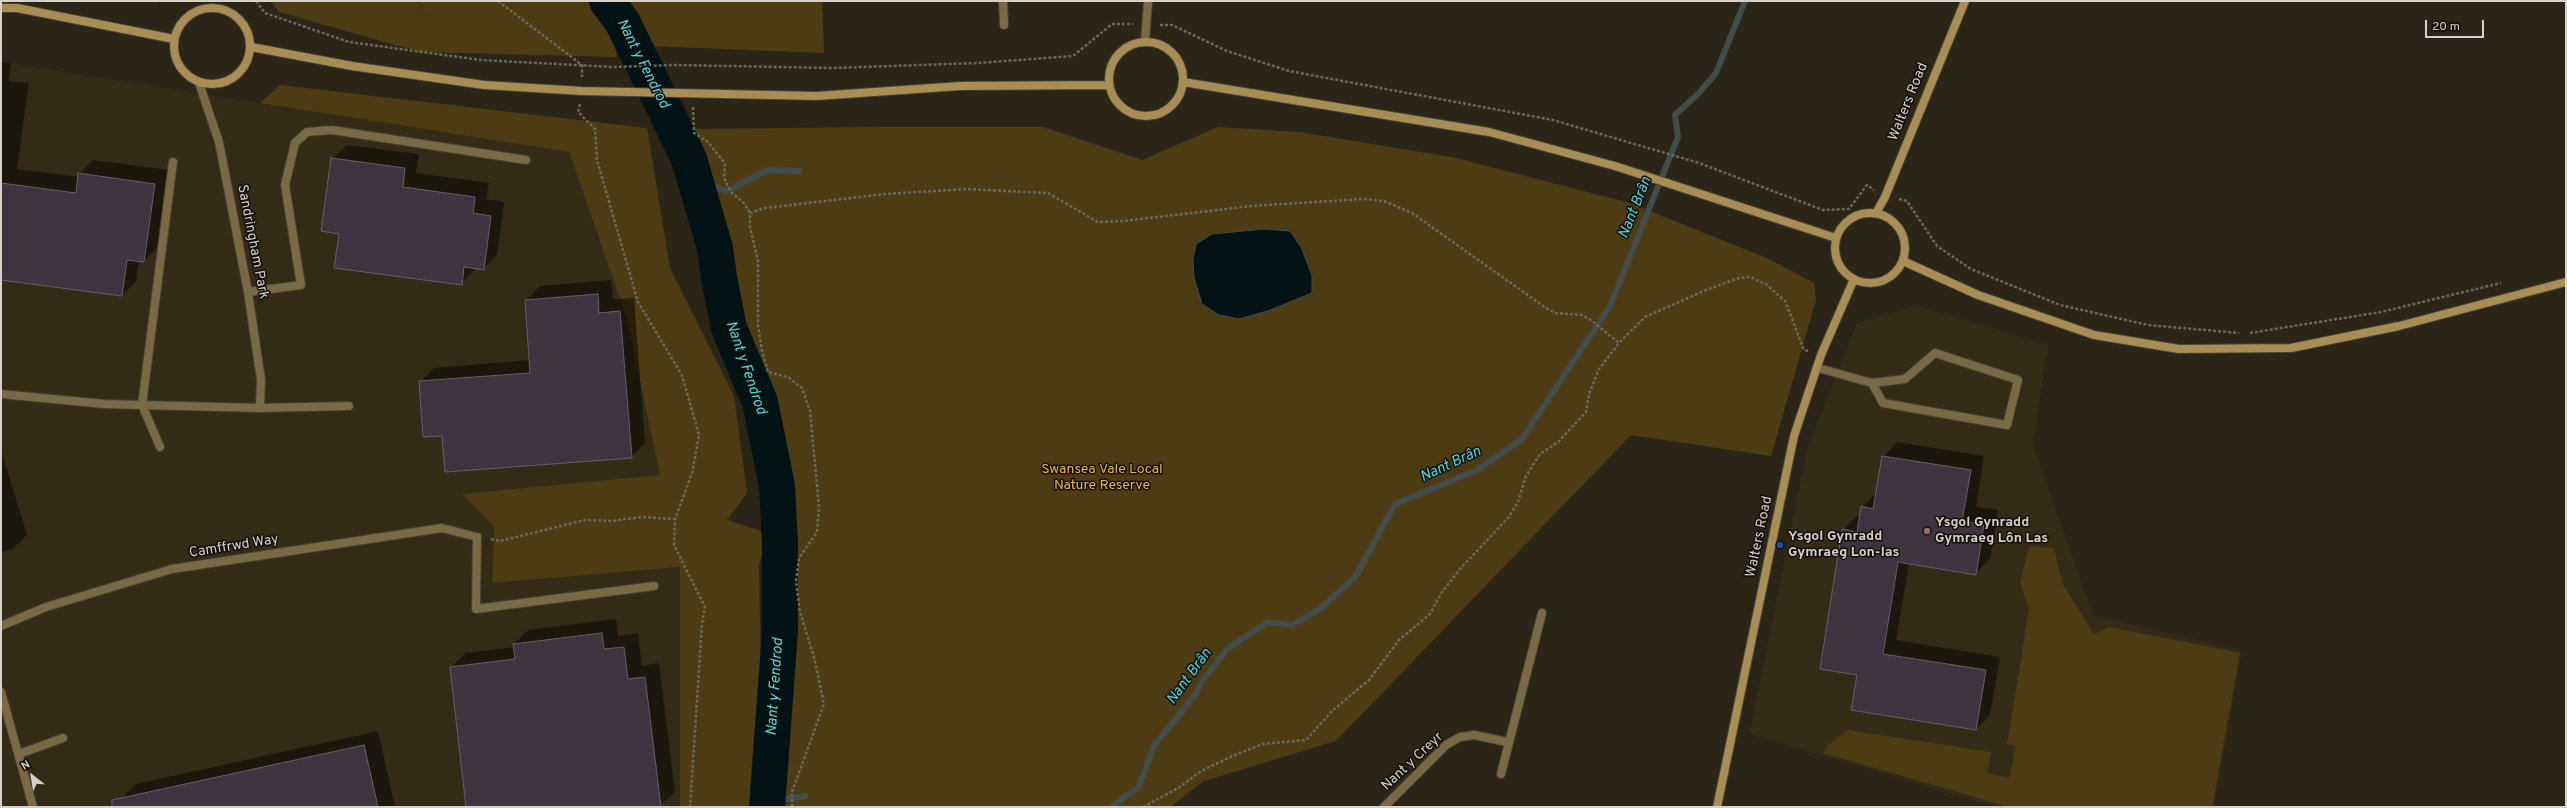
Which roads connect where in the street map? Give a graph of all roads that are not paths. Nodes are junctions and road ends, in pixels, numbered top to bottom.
1 (1003, 1) edge
2 (1148, 1) edge
3 (1965, 1) edge
4 (1, 8) edge
5 (1004, 25) dead end
6 (174, 40) junction
7 (1145, 42) junction
8 (251, 46) junction
9 (1183, 82) junction
10 (199, 83) junction
11 (1108, 85) junction
12 (526, 160) dead end
13 (173, 162) dead end
14 (1876, 213) junction
15 (1836, 238) junction
16 (1903, 261) junction
17 (1854, 279) junction
18 (2566, 282) edge
19 (248, 292) junction
20 (1818, 368) junction
21 (1872, 383) junction
22 (1, 394) edge
23 (142, 405) junction
24 (349, 406) dead end
25 (260, 408) junction
26 (160, 447) dead end
27 (654, 586) dead end
28 (1542, 613) dead end
29 (1, 626) edge
30 (1, 692) edge
31 (63, 738) dead end
32 (1507, 742) junction
33 (18, 754) junction
34 (1501, 774) dead end
35 (33, 807) edge
36 (1384, 807) edge
37 (1717, 807) edge

1 - 5 street
2 - 7 street
3 - 14 main road, Walters Road
4 - 6 main road
6 - 8 main road
6 - 10 main road
7 - 9 main road
7 - 11 main road
8 - 10 main road
8 - 11 main road
9 - 11 main road
9 - 15 main road
10 - 19 street, Sandringham Park
12 - 19 street
13 - 23 street
14 - 15 main road
14 - 16 main road
15 - 17 main road
16 - 17 main road
16 - 18 main road
17 - 20 main road, Walters Road
19 - 25 street, Sandringham Park
20 - 21 street
20 - 37 main road, Walters Road
21 - 21 street
22 - 23 street
23 - 25 street
23 - 26 street
24 - 25 street
27 - 29 street, Camffrwd Way
28 - 32 street
30 - 33 street
31 - 33 street
32 - 34 street
32 - 36 street, Nant y Creyr
33 - 35 street

